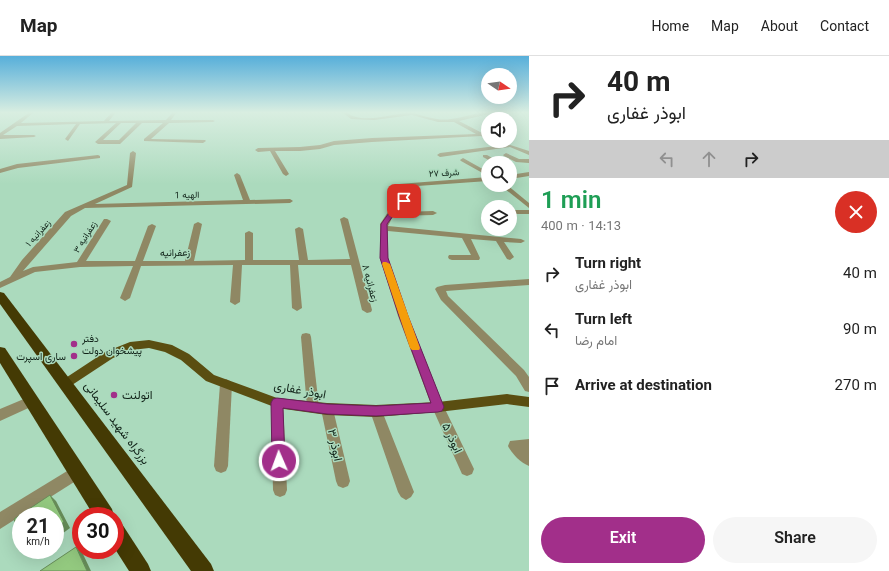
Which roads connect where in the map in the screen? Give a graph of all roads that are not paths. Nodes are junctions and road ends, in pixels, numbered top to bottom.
1 (70, 136) edge
2 (105, 136) edge
3 (126, 136) edge
4 (151, 136) edge
5 (458, 136) edge
6 (68, 139) dead end
7 (203, 141) dead end
8 (494, 148) edge
9 (515, 148) edge
10 (258, 150) dead end
11 (272, 150) junction
12 (133, 153) dead end
13 (529, 153) edge
14 (440, 155) dead end
15 (506, 155) dead end
16 (98, 157) dead end
17 (463, 160) dead end
18 (529, 161) edge
19 (481, 170) edge
20 (0, 171) edge
21 (517, 172) edge
22 (286, 174) dead end
23 (529, 174) edge
24 (237, 175) dead end
25 (517, 175) edge
26 (522, 175) junction
27 (481, 179) edge
28 (512, 192) edge
29 (290, 201) dead end
30 (247, 202) junction
31 (84, 206) junction
32 (529, 206) edge
33 (517, 212) edge
34 (529, 212) edge
35 (433, 213) dead end
36 (391, 214) junction
37 (344, 219) dead end
38 (107, 221) dead end
39 (198, 224) dead end
40 (152, 226) dead end
41 (384, 228) junction
42 (299, 229) dead end
43 (249, 233) dead end
44 (466, 236) junction
45 (499, 240) junction
46 (521, 242) dead end
47 (452, 257) dead end
48 (510, 257) dead end
49 (299, 262) junction
50 (354, 262) junction
51 (189, 263) junction
52 (238, 263) junction
53 (249, 263) junction
54 (80, 264) junction
55 (137, 264) junction
56 (13, 279) junction
57 (529, 282) edge
58 (0, 285) edge
59 (0, 296) edge
60 (125, 298) dead end
61 (235, 302) dead end
62 (297, 308) dead end
63 (367, 310) dead end
64 (306, 337) dead end
65 (0, 352) edge
66 (65, 384) junction
67 (226, 384) junction
68 (529, 387) edge
69 (31, 401) junction
70 (529, 402) edge
71 (277, 403) junction
72 (313, 407) junction
73 (438, 407) junction
74 (327, 409) junction
75 (376, 411) junction
76 (0, 415) edge
77 (529, 445) edge
78 (529, 459) edge
79 (221, 466) dead end
80 (467, 469) dead end
81 (77, 472) junction
82 (343, 481) dead end
83 (280, 490) dead end
84 (406, 492) dead end
85 (99, 507) edge
86 (0, 521) edge
87 (124, 545) edge
88 (141, 571) edge
89 (204, 571) edge

1 - 6 street
2 - 3 street
4 - 7 street
5 - 11 street
8 - 14 street
9 - 13 street
10 - 11 street
11 - 22 street
12 - 31 street, زعفرانیه ۱
15 - 18 street
16 - 20 street
17 - 19 street
21 - 26 street
23 - 26 street
24 - 30 street
25 - 26 street
27 - 36 street, شرف ۲۷
28 - 32 street
29 - 30 street, الهیه 1
30 - 31 street, الهیه 1
31 - 56 street, زعفرانیه ۱
33 - 34 street
35 - 36 street
36 - 41 street
37 - 50 street, زعفرانیه ۸
38 - 54 street, زعفرانیه ۳
39 - 51 street
40 - 55 street
41 - 44 street
41 - 73 street, ابوذر ۵
42 - 49 street
43 - 53 street
44 - 45 street
44 - 47 street
45 - 46 street
45 - 48 street
49 - 50 street, زعفرانیه
49 - 53 street, زعفرانیه
49 - 62 street
50 - 63 street, زعفرانیه ۸
51 - 52 street, زعفرانیه
51 - 55 street, زعفرانیه
52 - 53 street, زعفرانیه
52 - 61 street
54 - 55 street, زعفرانیه
54 - 56 street, زعفرانیه
55 - 60 street
56 - 58 street, زعفرانیه
57 - 68 street
59 - 66 highway, بزرگراه شهید سلیمانی
64 - 72 street
65 - 69 highway
66 - 67 main road, ابوذر غفاری
66 - 89 highway, بزرگراه شهید سلیمانی
67 - 71 main road, ابوذر غفاری
67 - 79 street
69 - 76 street
69 - 81 highway
70 - 73 main road, ابوذر غفاری
71 - 72 main road, ابوذر غفاری
71 - 83 street
72 - 74 main road, ابوذر غفاری
73 - 75 main road, ابوذر غفاری
73 - 80 street, ابوذر ۵
74 - 75 main road, ابوذر غفاری
74 - 82 street, ابوذر ۳
75 - 84 street
77 - 78 street
81 - 85 highway
81 - 86 street
87 - 88 highway

